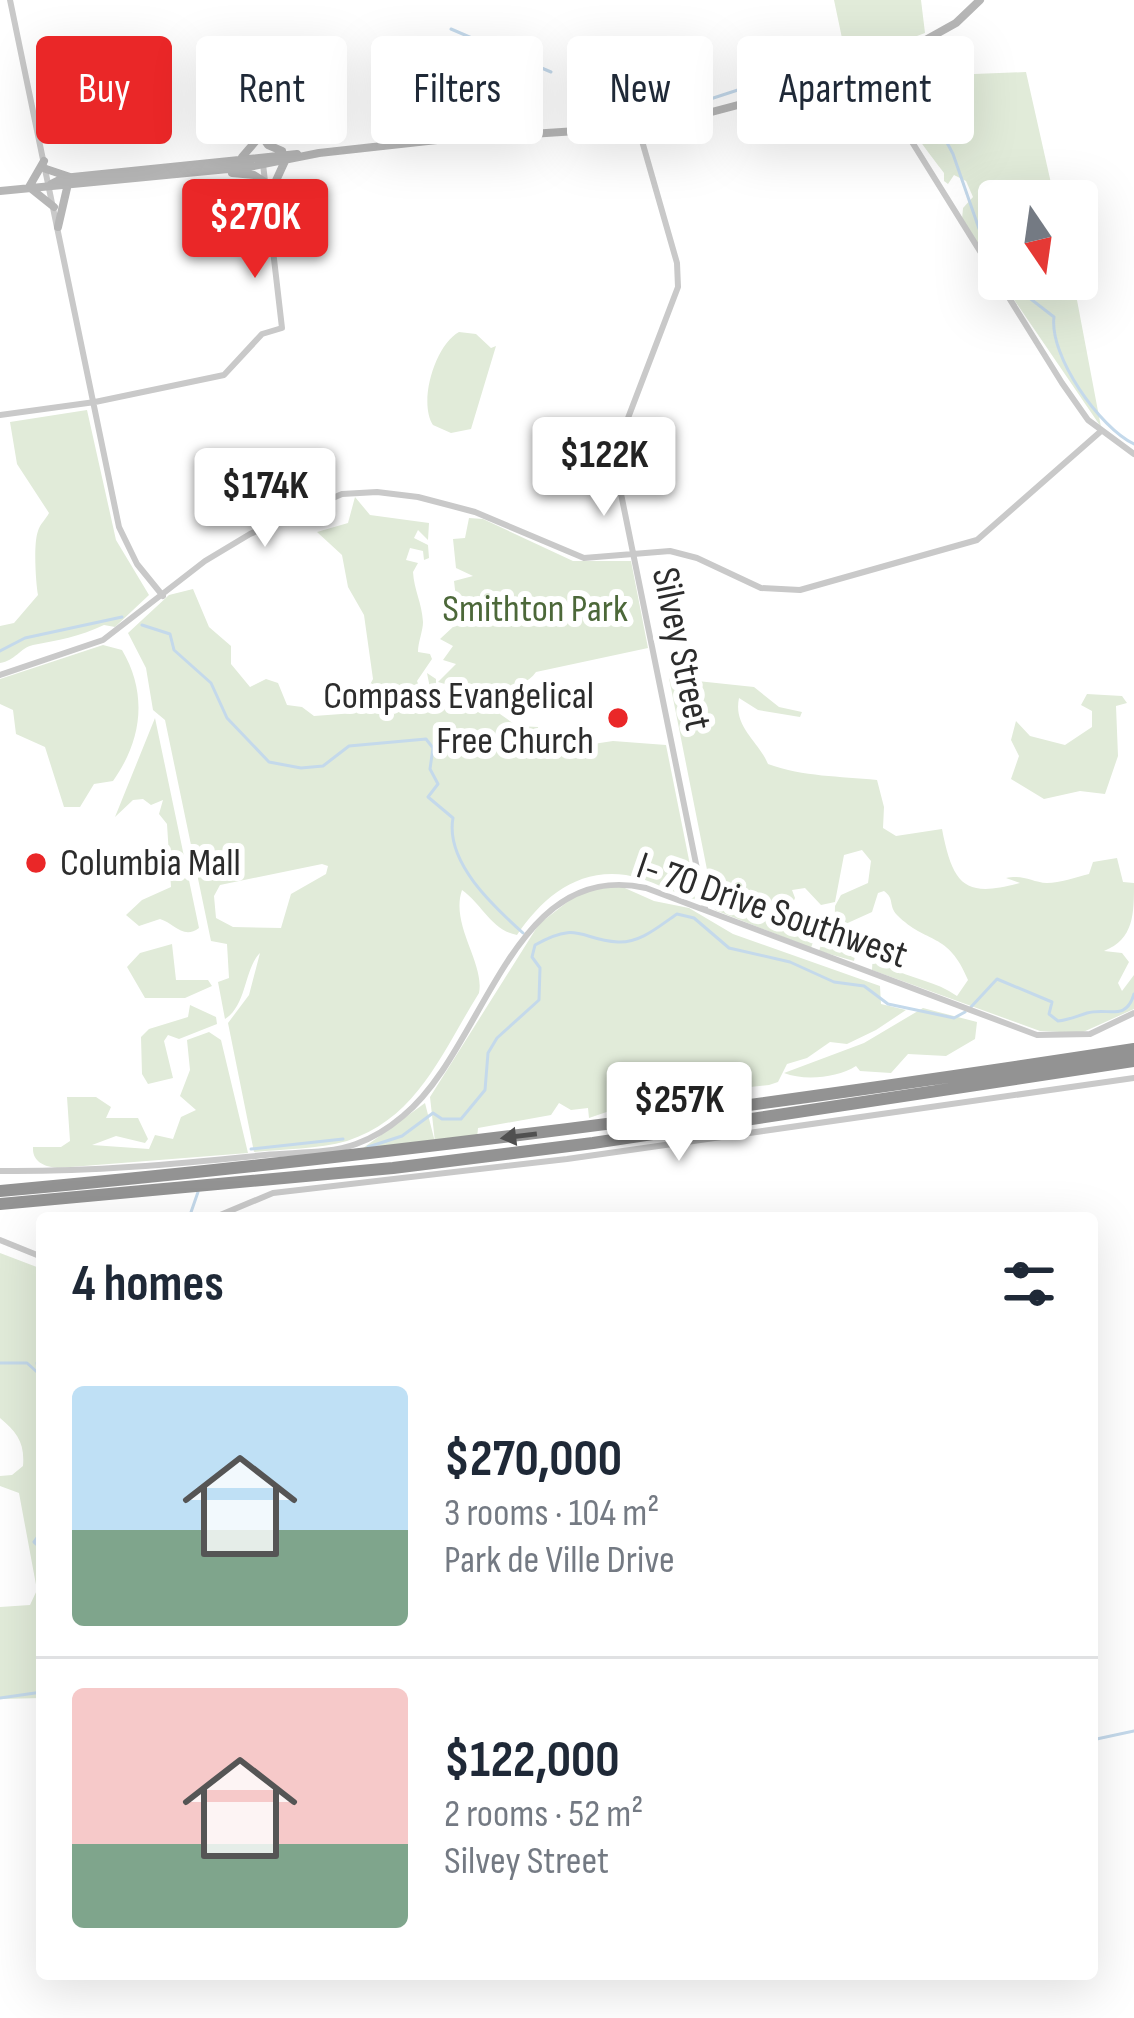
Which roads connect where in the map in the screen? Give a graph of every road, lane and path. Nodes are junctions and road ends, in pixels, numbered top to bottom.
1 (10, 0) edge
2 (980, 0) edge
3 (934, 36) edge
4 (567, 132) edge
5 (643, 144) edge
6 (912, 144) edge
7 (307, 154) junction
8 (242, 157) junction
9 (287, 158) junction
10 (263, 160) junction
11 (207, 162) junction
12 (45, 165) junction
13 (165, 166) junction
14 (225, 170) junction
15 (174, 176) junction
16 (128, 181) junction
17 (70, 182) junction
18 (265, 182) junction
19 (49, 185) junction
20 (29, 188) junction
21 (0, 190) edge
22 (268, 197) junction
23 (53, 206) junction
24 (58, 227) junction
25 (94, 402) junction
26 (0, 415) edge
27 (1100, 432) junction
28 (1134, 454) edge
29 (633, 555) junction
30 (163, 596) junction
31 (0, 675) edge
32 (705, 910) junction
33 (1134, 1013) edge
34 (1134, 1049) edge
35 (1134, 1061) edge
36 (1134, 1078) edge
37 (0, 1172) edge
38 (0, 1188) edge
39 (0, 1207) edge
40 (227, 1212) edge
41 (0, 1240) edge
42 (36, 1255) edge

1 - 12 street
2 - 3 main road
4 - 7 main road
5 - 29 street, Silvey Street
6 - 27 street
7 - 9 main road
7 - 10 main road
8 - 9 main road
8 - 10 main road
8 - 11 main road
9 - 10 main road
9 - 22 main road
10 - 14 main road
10 - 18 street
11 - 13 main road
11 - 15 main road
12 - 17 main road
12 - 19 street
12 - 20 main road
13 - 16 main road
13 - 17 main road
14 - 15 main road
14 - 18 main road
15 - 16 main road
16 - 17 main road
17 - 19 main road
17 - 24 main road
18 - 22 street
19 - 20 main road
19 - 23 street
20 - 21 main road
20 - 23 main road
22 - 25 street
23 - 24 street
24 - 25 street
25 - 26 street
25 - 30 street
27 - 28 street
27 - 29 street
29 - 30 street
29 - 32 street, Silvey Street
30 - 31 street
32 - 33 street, I- 70 Drive Southwest
32 - 37 street, I- 70 Drive Southwest
34 -> 38 highway
35 - 39 highway
36 - 40 street
41 - 42 street

